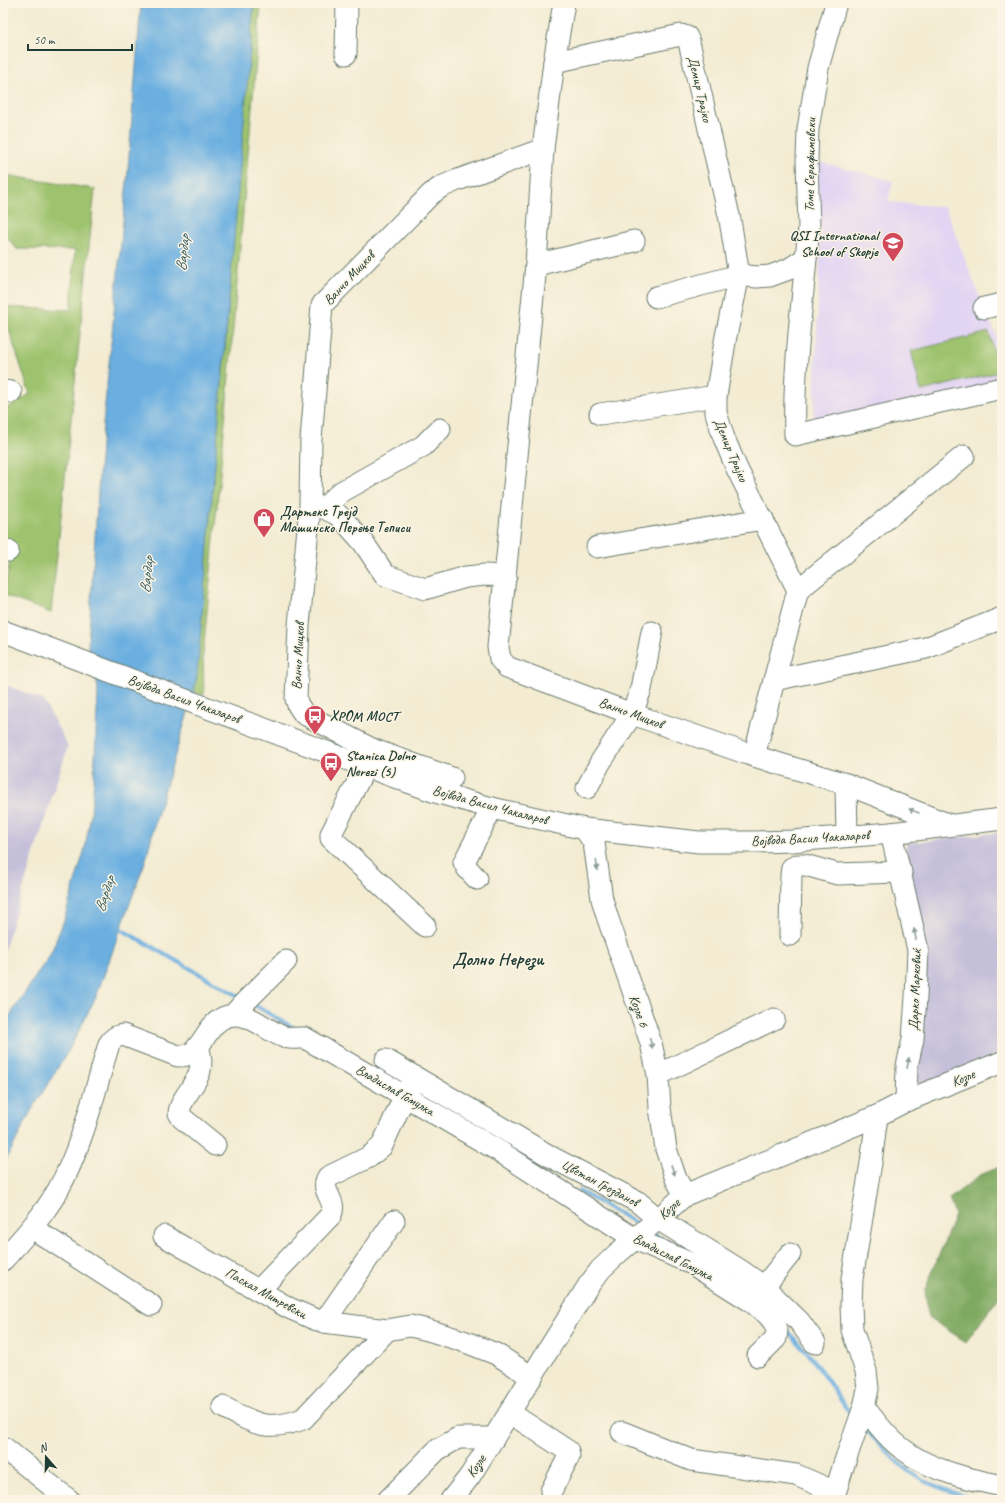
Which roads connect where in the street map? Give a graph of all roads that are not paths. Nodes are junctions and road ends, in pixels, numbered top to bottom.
1 (347, 3) edge
2 (564, 3) edge
3 (836, 3) edge
4 (346, 54) dead end
5 (554, 62) junction
6 (543, 149) junction
7 (634, 241) dead end
8 (806, 258) junction
9 (536, 266) junction
10 (739, 275) junction
11 (656, 297) dead end
12 (1002, 388) edge
13 (716, 396) junction
14 (600, 414) dead end
15 (440, 430) dead end
16 (964, 456) dead end
17 (317, 507) junction
18 (763, 520) junction
19 (597, 547) dead end
20 (506, 576) junction
21 (798, 590) junction
22 (1002, 618) edge
23 (3, 631) edge
24 (652, 632) dead end
25 (774, 680) junction
26 (632, 714) junction
27 (754, 756) junction
28 (366, 766) junction
29 (452, 778) dead end
30 (846, 784) junction
31 (587, 788) dead end
32 (492, 808) junction
33 (1002, 819) edge
34 (950, 825) junction
35 (585, 829) junction
36 (891, 833) junction
37 (847, 836) junction
38 (901, 872) junction
39 (477, 879) dead end
40 (425, 926) dead end
41 (790, 935) dead end
42 (286, 961) dead end
43 (243, 1005) junction
44 (774, 1019) dead end
45 (198, 1046) junction
46 (386, 1060) dead end
47 (1002, 1062) edge
48 (658, 1075) junction
49 (415, 1077) junction
50 (404, 1097) junction
51 (906, 1102) junction
52 (877, 1116) junction
53 (215, 1145) dead end
54 (553, 1158) junction
55 (542, 1178) junction
56 (685, 1194) junction
57 (658, 1219) junction
58 (394, 1221) dead end
59 (32, 1228) junction
60 (164, 1236) dead end
61 (635, 1239) junction
62 (790, 1254) dead end
63 (3, 1260) edge
64 (259, 1290) junction
65 (758, 1295) junction
66 (151, 1305) dead end
67 (324, 1322) junction
68 (387, 1330) junction
69 (815, 1343) dead end
70 (758, 1356) dead end
71 (532, 1377) junction
72 (864, 1407) junction
73 (223, 1408) dead end
74 (510, 1413) junction
75 (622, 1432) dead end
76 (494, 1438) junction
77 (3, 1447) edge
78 (1002, 1486) edge
79 (551, 1491) dead end
80 (834, 1496) edge
81 (69, 1500) edge
82 (388, 1500) edge
83 (451, 1500) edge

1 - 4 street
2 - 5 street, Ванчо Мицков
3 - 8 street, Томе Серафимовски
5 - 6 street, Ванчо Мицков
5 - 10 street, Демир Трајко
6 - 9 street, Ванчо Мицков
6 - 17 street, Ванчо Мицков
7 - 9 street
8 - 10 street
8 - 12 street, Томе Серафимовски
9 - 20 street, Ванчо Мицков
10 - 11 street
10 - 13 street, Демир Трајко
13 - 14 street
13 - 18 street, Демир Трајко
15 - 17 street
16 - 21 street
17 - 20 street
17 - 29 street, Ванчо Мицков
18 - 19 street
18 - 21 street, Демир Трајко
20 - 26 street, Ванчо Мицков
21 - 25 street
22 - 25 street
23 - 28 street, Војвода Васил Чакаларов
24 - 26 street
25 - 27 street
26 - 27 street, Ванчо Мицков
26 - 31 street
27 - 30 street, Ванчо Мицков
28 - 32 street, Војвода Васил Чакаларов
28 - 40 street
34 -> 30 street, Ванчо Мицков
30 - 37 street
32 - 35 street, Војвода Васил Чакаларов
32 - 39 street
33 - 34 street, Војвода Васил Чакаларов
34 - 36 street, Војвода Васил Чакаларов
35 - 37 street, Војвода Васил Чакаларов
35 -> 48 street, Козле 6
36 - 37 street, Војвода Васил Чакаларов
36 - 38 street, Дарко Марковиќ
38 - 41 street
51 -> 38 street, Дарко Марковиќ
42 - 43 street
43 - 45 street
43 - 50 street, Владислав Гомулка
44 - 48 street
45 - 53 street
45 - 59 street
46 - 49 street, Цветан Грозданов
47 - 51 street, Козле
48 -> 56 street, Козле 6
49 - 50 street
49 - 54 street, Цветан Грозданов
50 - 55 street, Владислав Гомулка
50 - 64 street
51 - 52 street, Козле
52 - 56 street, Козле
52 - 72 street
54 - 55 street
54 - 57 street, Цветан Грозданов
55 - 61 street, Владислав Гомулка
56 - 57 street, Козле
57 - 61 street, Козле
57 - 65 street, Цветан Грозданов
58 - 67 street
59 - 63 street
59 - 66 street
60 - 64 street, Паскал Митревски
61 - 65 street, Владислав Гомулка
61 - 71 street, Козле
62 - 65 street
64 - 67 street, Паскал Митревски
65 - 69 street, Цветан Грозданов
65 - 70 street, Владислав Гомулка
67 - 68 street, Паскал Митревски
68 - 71 street, Паскал Митревски
68 - 73 street
71 - 74 street, Козле
72 - 78 street
72 - 80 street
74 - 76 street, Козле
74 - 79 street
75 - 80 street
76 - 82 street
76 - 83 street, Козле
77 - 81 street

